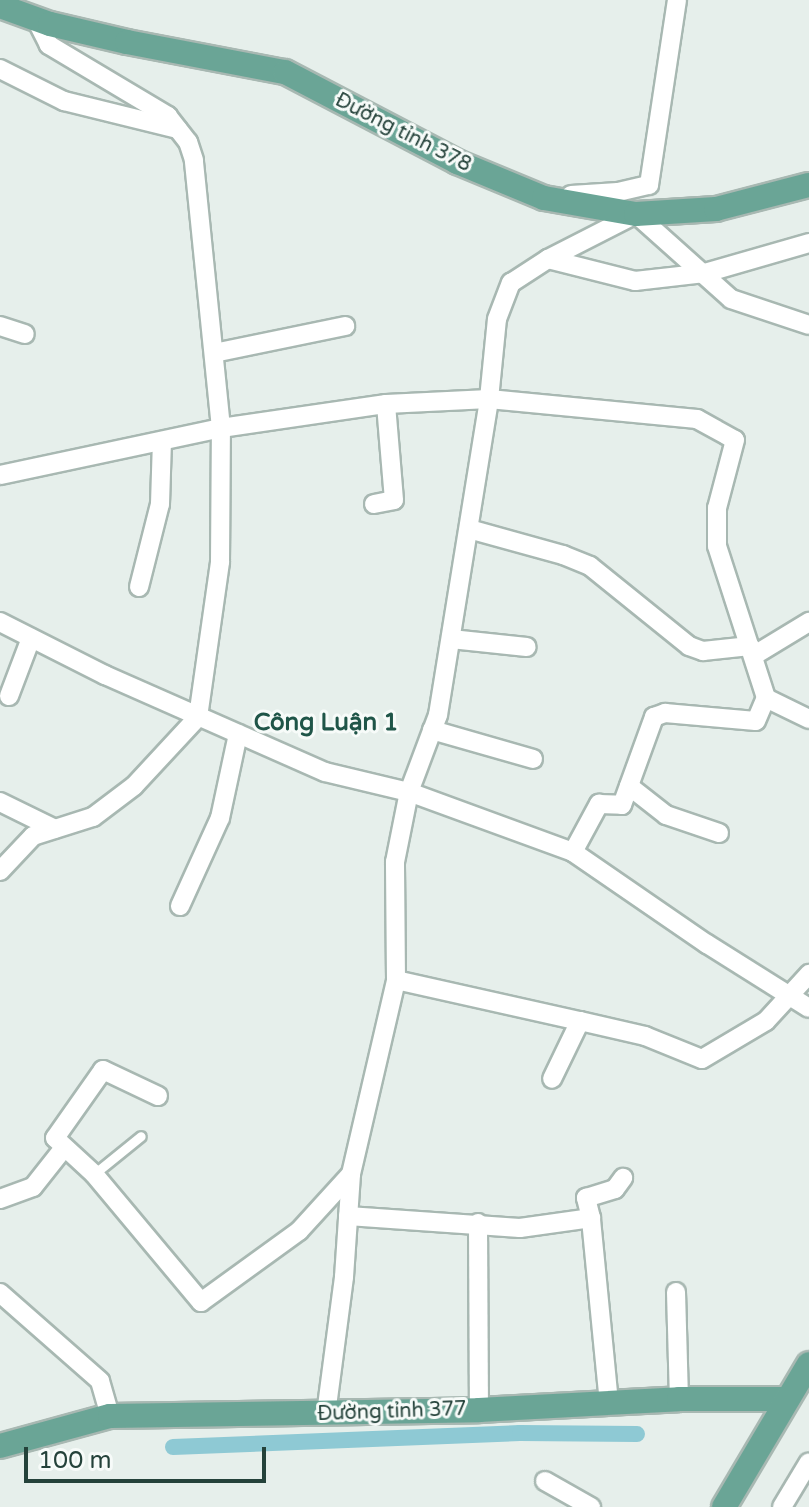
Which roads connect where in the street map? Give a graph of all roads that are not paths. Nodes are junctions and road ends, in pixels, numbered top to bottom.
1 (677, 0) edge
2 (0, 6) edge
3 (35, 18) junction
4 (0, 69) edge
5 (178, 129) junction
6 (809, 185) edge
7 (544, 198) junction
8 (636, 214) junction
9 (809, 243) edge
10 (548, 259) junction
11 (705, 273) junction
12 (809, 325) edge
13 (0, 326) edge
14 (345, 326) dead end
15 (25, 334) dead end
16 (214, 353) junction
17 (489, 399) junction
18 (386, 404) junction
19 (221, 428) junction
20 (162, 441) junction
21 (0, 475) edge
22 (374, 504) dead end
23 (469, 529) junction
24 (139, 587) dead end
25 (0, 622) edge
26 (809, 622) edge
27 (31, 638) junction
28 (451, 639) junction
29 (527, 647) dead end
30 (752, 651) junction
31 (9, 696) dead end
32 (766, 698) junction
33 (198, 717) junction
34 (809, 719) edge
35 (432, 730) junction
36 (238, 734) junction
37 (533, 759) dead end
38 (629, 786) junction
39 (409, 792) junction
40 (0, 802) edge
41 (55, 829) junction
42 (719, 833) dead end
43 (573, 852) junction
44 (0, 871) edge
45 (180, 906) dead end
46 (809, 974) edge
47 (396, 980) junction
48 (788, 995) junction
49 (809, 1008) edge
50 (580, 1021) junction
51 (552, 1079) dead end
52 (158, 1096) dead end
53 (141, 1136) dead end
54 (63, 1149) junction
55 (94, 1174) junction
56 (351, 1174) junction
57 (623, 1178) dead end
58 (0, 1199) edge
59 (348, 1216) junction
60 (591, 1218) junction
61 (478, 1223) junction
62 (676, 1292) dead end
63 (0, 1293) edge
64 (809, 1364) edge
65 (679, 1399) junction
66 (787, 1399) junction
67 (609, 1403) junction
68 (479, 1410) junction
69 (326, 1414) junction
70 (110, 1416) junction
71 (0, 1446) edge
72 (809, 1462) edge
73 (545, 1481) dead end
74 (591, 1507) edge
75 (724, 1507) edge
76 (782, 1507) edge

1 - 7 street
2 - 3 main road, Đường tỉnh 378
3 - 5 street
3 - 7 main road, Đường tỉnh 378
4 - 5 street
5 - 16 street
6 - 8 main road, Đường tỉnh 378
7 - 8 main road, Đường tỉnh 378
8 - 10 street
8 - 11 street
9 - 11 street
10 - 11 street
10 - 17 street
11 - 12 street
13 - 15 street
14 - 16 street
16 - 19 street
17 - 18 street
17 - 23 street
17 - 30 street
18 - 19 street
18 - 22 street
19 - 20 street
19 - 33 street
20 - 21 street
20 - 24 street
23 - 28 street
23 - 30 street
25 - 27 street
26 - 30 street
27 - 31 street
27 - 33 street
28 - 29 street
28 - 35 street
30 - 32 street
32 - 34 street
32 - 38 street
33 - 36 street
33 - 41 street
35 - 37 street
35 - 39 street
36 - 39 street
36 - 45 street
38 - 42 street
38 - 43 street
39 - 43 street
39 - 47 street
40 - 41 street
41 - 44 street
43 - 48 street
46 - 48 street
47 - 50 street
47 - 56 street
48 - 49 street
48 - 50 street
50 - 51 street
52 - 54 street
53 - 55 lane
54 - 55 street
54 - 58 street
55 - 56 street
56 - 59 street
57 - 60 street
59 - 61 street
59 - 69 street
60 - 61 street
60 - 67 street
61 - 68 street
62 - 65 street
63 - 70 street
64 - 66 main road
65 - 66 main road, Đường tỉnh 377
65 - 67 main road, Đường tỉnh 377
66 - 75 main road
67 - 68 main road, Đường tỉnh 377
68 - 69 main road, Đường tỉnh 377
69 - 70 main road, Đường tỉnh 377
70 - 71 main road, Đường tỉnh 377
72 - 76 street
73 - 74 street

